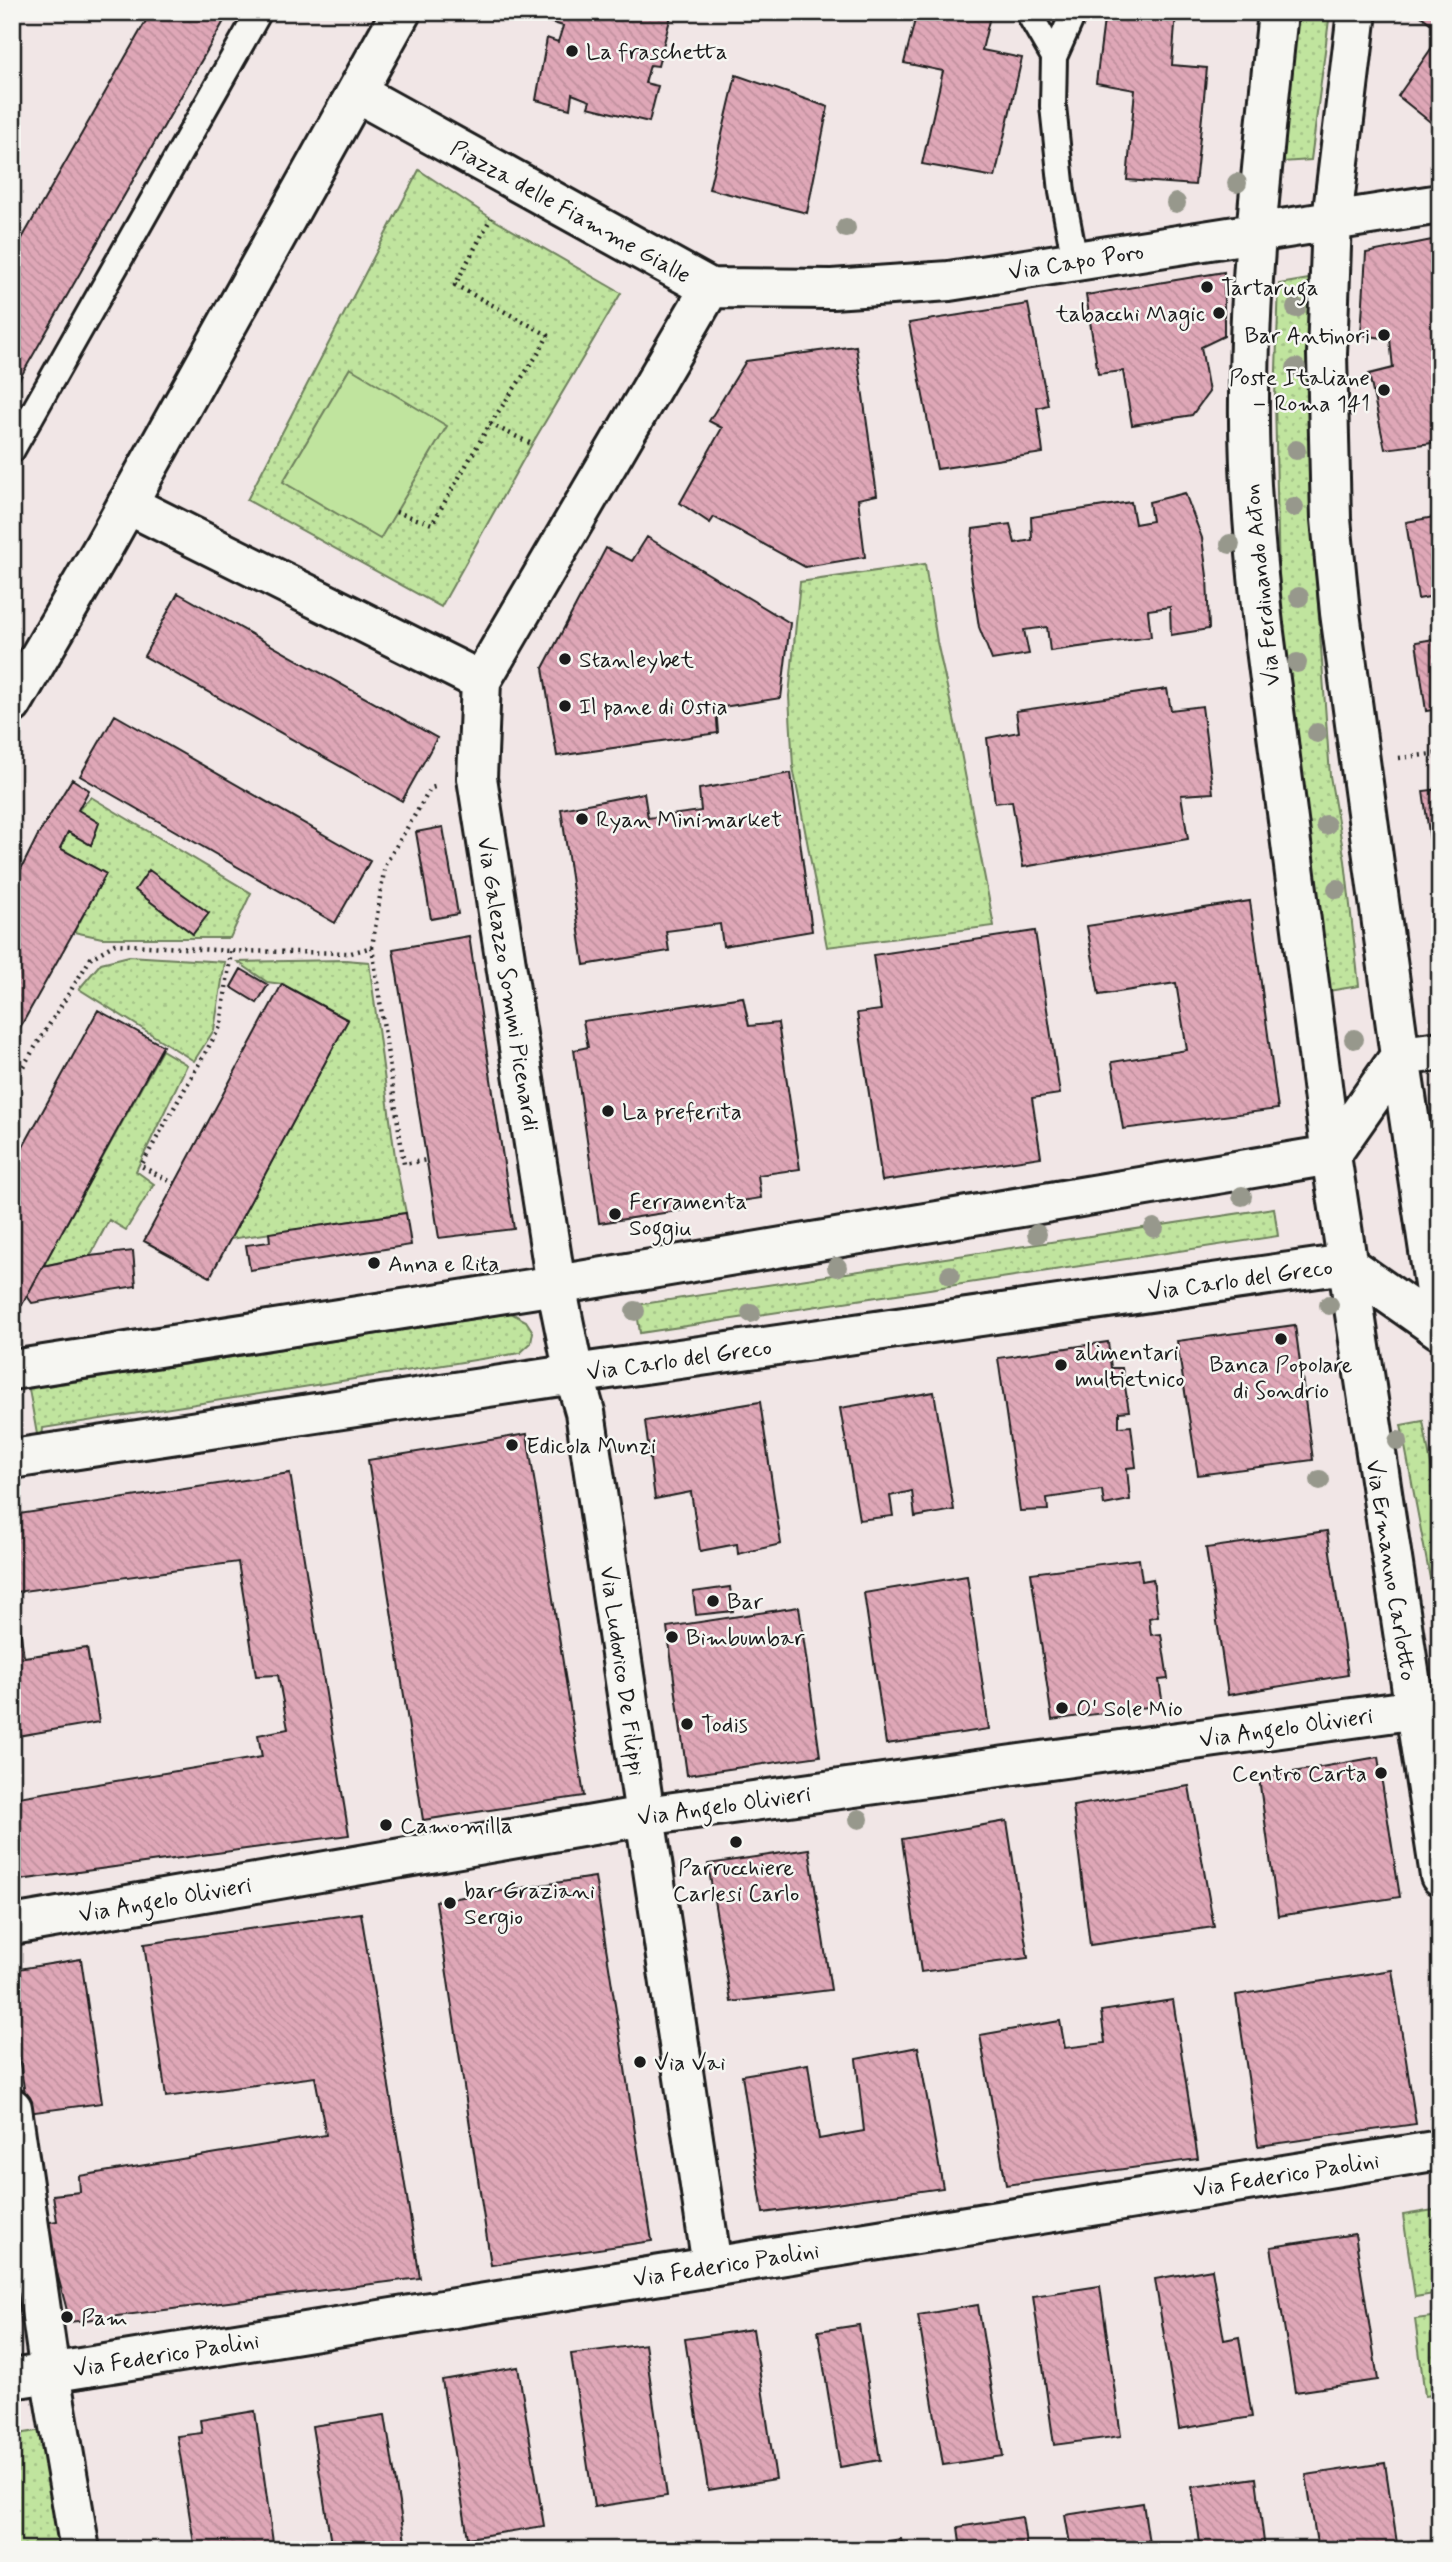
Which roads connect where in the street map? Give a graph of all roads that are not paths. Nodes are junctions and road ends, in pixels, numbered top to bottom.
1 (259, 12) edge
2 (401, 12) edge
3 (1028, 12) edge
4 (1074, 12) edge
5 (1278, 12) edge
6 (1357, 12) edge
7 (1054, 57) junction
8 (357, 93) junction
9 (1440, 204) edge
10 (1332, 220) junction
11 (1255, 234) junction
12 (1076, 261) junction
13 (710, 288) junction
14 (12, 450) edge
15 (127, 504) junction
16 (481, 681) junction
17 (12, 704) edge
18 (1440, 1051) edge
19 (1400, 1056) junction
20 (1331, 1155) junction
21 (1346, 1264) junction
22 (556, 1285) junction
23 (1440, 1327) edge
24 (12, 1370) edge
25 (574, 1374) junction
26 (12, 1459) edge
27 (1427, 1708) edge
28 (645, 1816) junction
29 (1440, 1877) edge
30 (12, 1925) edge
31 (12, 2108) edge
32 (1440, 2150) edge
33 (712, 2266) junction
34 (50, 2373) junction
35 (12, 2379) edge
36 (80, 2550) edge

1 - 14 lane
2 - 8 street
3 - 7 lane
4 - 7 lane
5 - 11 street, Via Ferdinando Acton
6 - 10 street
7 - 12 lane
8 - 13 street, Piazza delle Fiamme Gialle
8 - 15 street
9 - 10 street, Via Capo Poro
10 - 11 street, Via Capo Poro
10 - 19 street
11 - 12 street, Via Capo Poro
11 - 20 street, Via Ferdinando Acton
12 - 13 street, Via Capo Poro
13 - 16 street, Piazza delle Fiamme Gialle
15 - 16 street
15 - 17 street
16 - 22 street, Via Galeazzo Sommi Picenardi
18 - 19 street
19 - 20 street
19 - 23 street
20 - 21 street, Via Ferdinando Acton
20 - 22 street
21 - 23 street
21 - 25 street, Via Carlo del Greco
21 - 27 street, Via Ermanno Carlotto
22 - 24 street
22 - 25 street, Via Ludovico De Filippi
25 - 26 street, Via Carlo del Greco
25 - 28 street, Via Ludovico De Filippi
27 - 28 street, Via Angelo Olivieri
27 - 29 street, Via Ermanno Carlotto
28 - 30 street, Via Angelo Olivieri
28 - 33 street, Via Ludovico De Filippi
31 - 34 street
32 - 33 street, Via Federico Paolini
33 - 34 street, Via Federico Paolini
34 - 35 street, Via Federico Paolini
34 - 36 street

